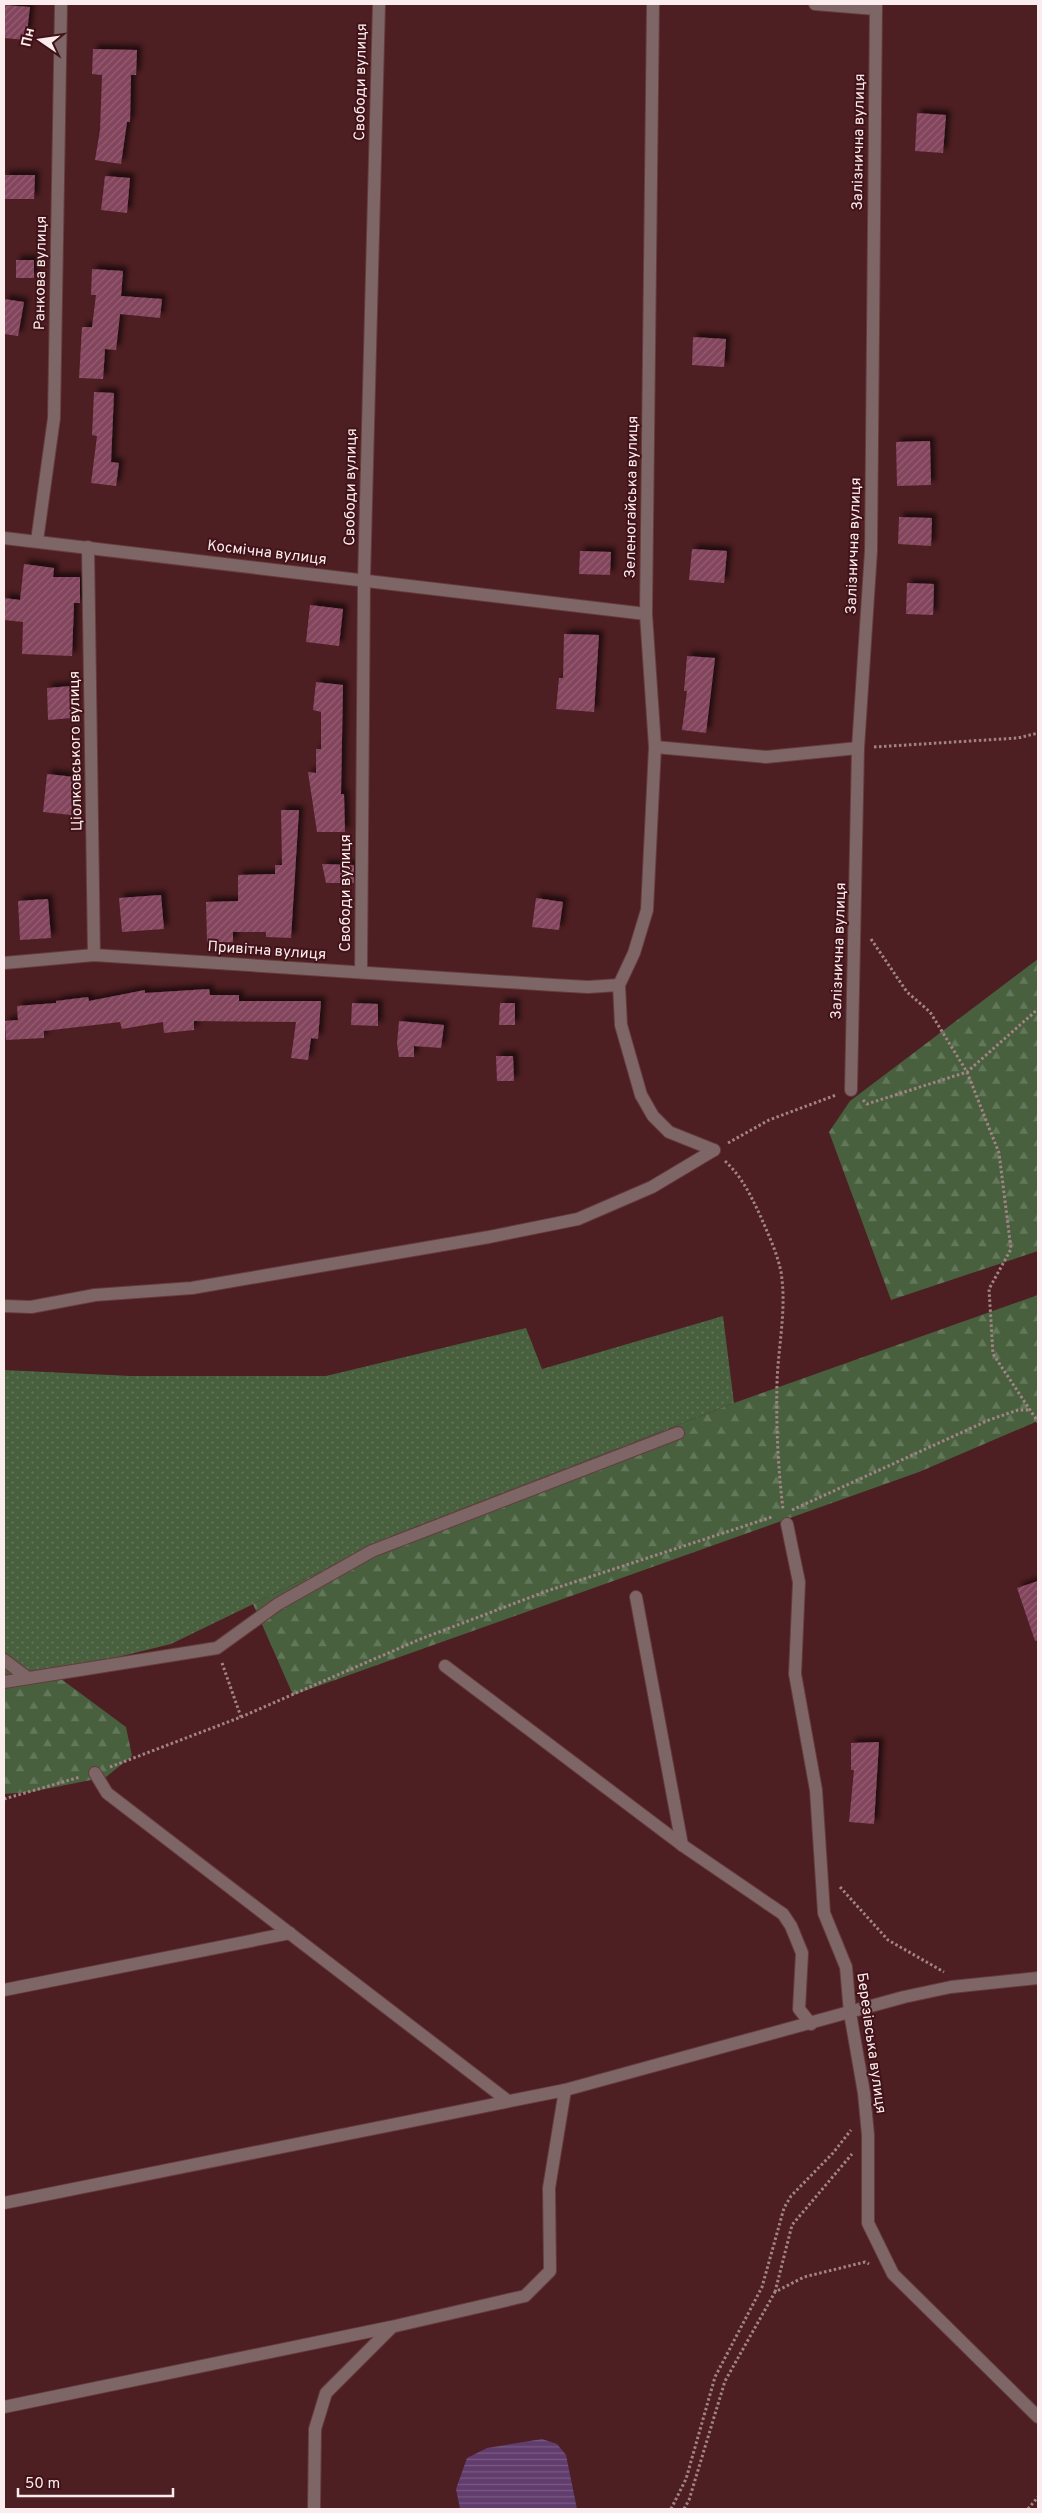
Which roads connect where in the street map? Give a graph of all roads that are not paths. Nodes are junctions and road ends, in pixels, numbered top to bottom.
1 (61, 4) edge
2 (378, 4) edge
3 (653, 4) edge
4 (815, 4) edge
5 (876, 6) edge
6 (4, 538) edge
7 (37, 541) junction
8 (88, 547) junction
9 (364, 580) junction
10 (646, 614) junction
11 (655, 747) junction
12 (858, 748) junction
13 (94, 955) junction
14 (4, 963) edge
15 (361, 972) junction
16 (619, 985) junction
17 (851, 1090) road end
18 (4, 1306) edge
19 (678, 1433) dead end
20 (785, 1519) road end
21 (636, 1597) dead end
22 (4, 1660) edge
23 (445, 1666) dead end
24 (28, 1678) junction
25 (4, 1682) edge
26 (95, 1773) road end
27 (682, 1845) junction
28 (290, 1933) junction
29 (1038, 1978) edge
30 (4, 1990) edge
31 (850, 2013) junction
32 (811, 2024) junction
33 (565, 2090) junction
34 (508, 2101) junction
35 (4, 2203) edge
36 (391, 2328) junction
37 (4, 2407) edge
38 (1038, 2416) edge
39 (314, 2509) edge

1 - 7 street, Ранкова вулиця
2 - 9 street, Свободи вулиця
3 - 10 street, Зеленогайська вулиця
4 - 5 street
5 - 12 street, Залізнична вулиця
6 - 7 street, Космічна вулиця
7 - 8 street, Космічна вулиця
8 - 9 street, Космічна вулиця
8 - 13 street, Ціолковського вулиця
9 - 10 street, Космічна вулиця
9 - 15 street, Свободи вулиця
10 - 11 street, Зеленогайська вулиця
11 - 12 street
11 - 16 street, Зеленогайська вулиця
12 - 17 street, Залізнична вулиця
13 - 14 street, Привітна вулиця
13 - 15 street, Привітна вулиця
15 - 16 street, Привітна вулиця
16 - 18 street
19 - 24 street
20 - 31 street, Березівська вулиця
21 - 27 street
22 - 24 street
23 - 27 street
24 - 25 street
26 - 28 street
27 - 32 street
28 - 30 street
28 - 34 street
29 - 31 street
31 - 32 street
31 - 38 street, Березівська вулиця
32 - 33 street
33 - 34 street
33 - 36 street
34 - 35 street
36 - 37 street
36 - 39 street

